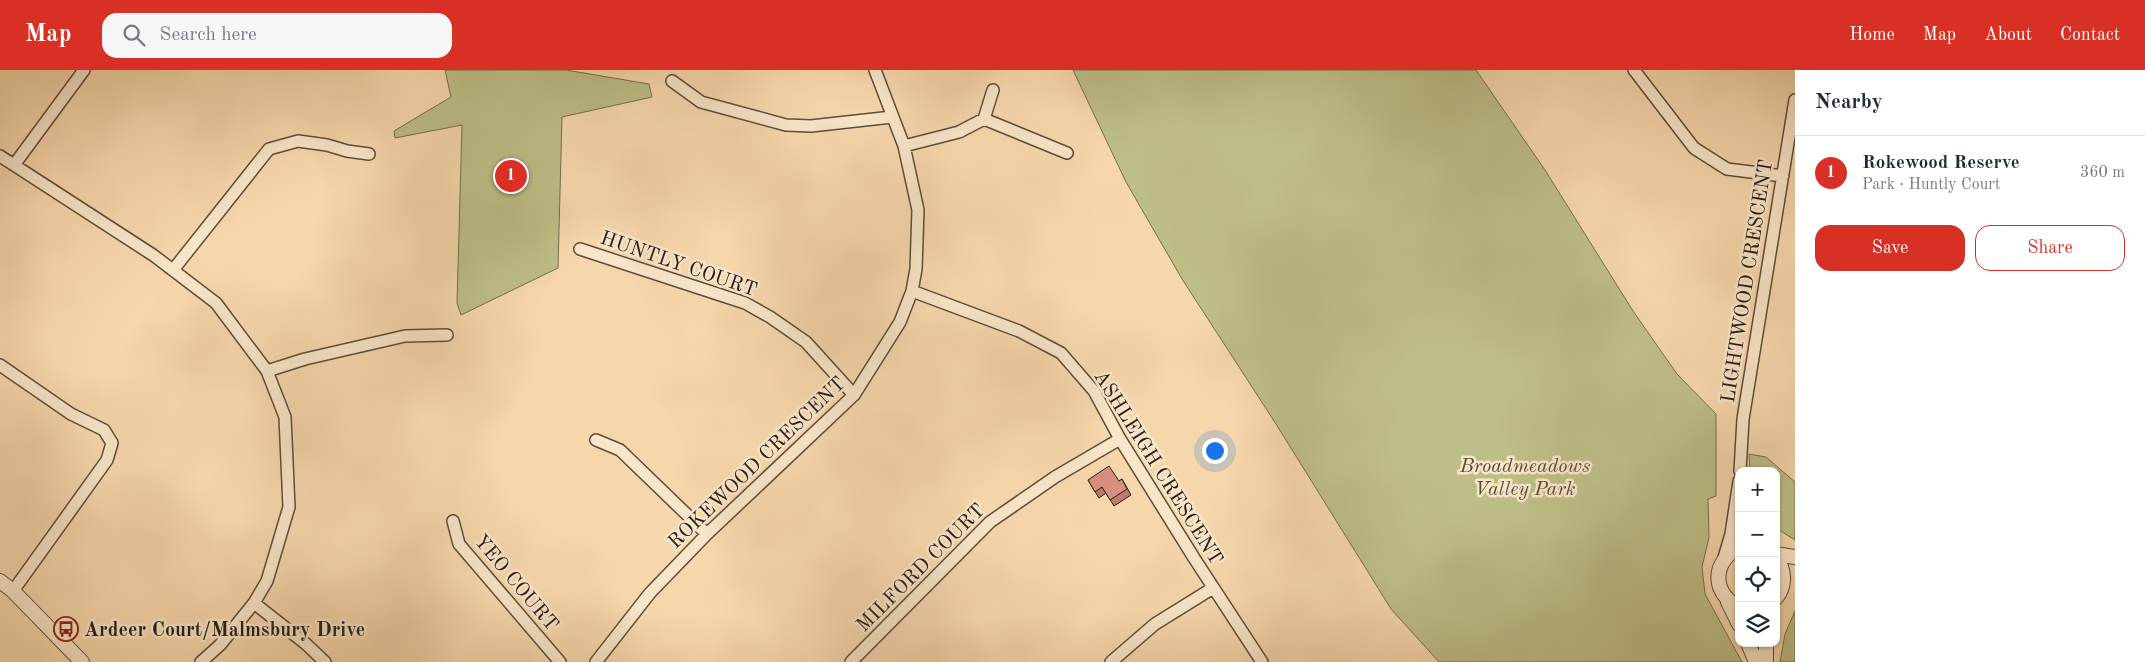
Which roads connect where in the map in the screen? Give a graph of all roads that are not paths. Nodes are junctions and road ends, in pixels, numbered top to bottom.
1 (84, 70) edge
2 (875, 70) edge
3 (1634, 70) edge
4 (672, 81) dead end
5 (993, 90) dead end
6 (1795, 100) edge
7 (892, 117) junction
8 (984, 119) junction
9 (904, 146) junction
10 (1067, 153) dead end
11 (369, 154) dead end
12 (0, 156) edge
13 (14, 165) junction
14 (1783, 176) junction
15 (580, 249) dead end
16 (172, 270) junction
17 (912, 291) junction
18 (447, 335) dead end
19 (0, 365) edge
20 (267, 371) junction
21 (854, 394) junction
22 (1120, 439) junction
23 (596, 440) dead end
24 (1740, 467) edge
25 (1735, 507) edge
26 (453, 521) dead end
27 (707, 534) junction
28 (1735, 549) edge
29 (1780, 556) edge
30 (1795, 557) edge
31 (1723, 561) junction
32 (1780, 566) edge
33 (0, 581) edge
34 (1795, 586) edge
35 (1213, 588) junction
36 (13, 591) junction
37 (1780, 591) edge
38 (1780, 595) edge
39 (254, 603) junction
40 (1733, 604) edge
41 (1750, 647) edge
42 (1766, 647) edge
43 (76, 660) edge
44 (202, 662) edge
45 (325, 662) edge
46 (560, 662) edge
47 (596, 662) edge
48 (851, 662) edge
49 (1111, 662) edge
50 (1262, 662) edge
51 (1756, 662) edge
52 (1766, 662) edge

1 - 13 street
2 - 7 street, ROKEWOOD CRESCENT
3 - 14 street
4 - 7 street
5 - 8 street
6 - 14 street, LIGHTWOOD CRESCENT
7 - 9 street, ROKEWOOD CRESCENT
8 - 9 street
8 - 10 street
9 - 17 street, ROKEWOOD CRESCENT
11 - 16 street
12 - 13 street
13 - 16 street
14 - 24 street, LIGHTWOOD CRESCENT
15 - 21 street, HUNTLY COURT
16 - 20 street
17 - 21 street, ROKEWOOD CRESCENT
17 - 22 street, ASHLEIGH CRESCENT
18 - 20 street
19 - 36 street
20 - 39 street
21 - 27 street, ROKEWOOD CRESCENT
22 - 35 street, ASHLEIGH CRESCENT
22 - 48 street, MILFORD COURT
23 - 27 street
25 - 31 street, LIGHTWOOD CRESCENT
26 - 46 street, YEO COURT
27 - 47 street, ROKEWOOD CRESCENT
28 - 31 street
29 - 30 street
31 - 40 street
32 - 37 street
33 - 36 street
34 - 38 street
35 - 49 street
35 - 50 street, ASHLEIGH CRESCENT
36 - 43 street
39 - 44 street
39 - 45 street
41 - 51 street
42 - 52 street

